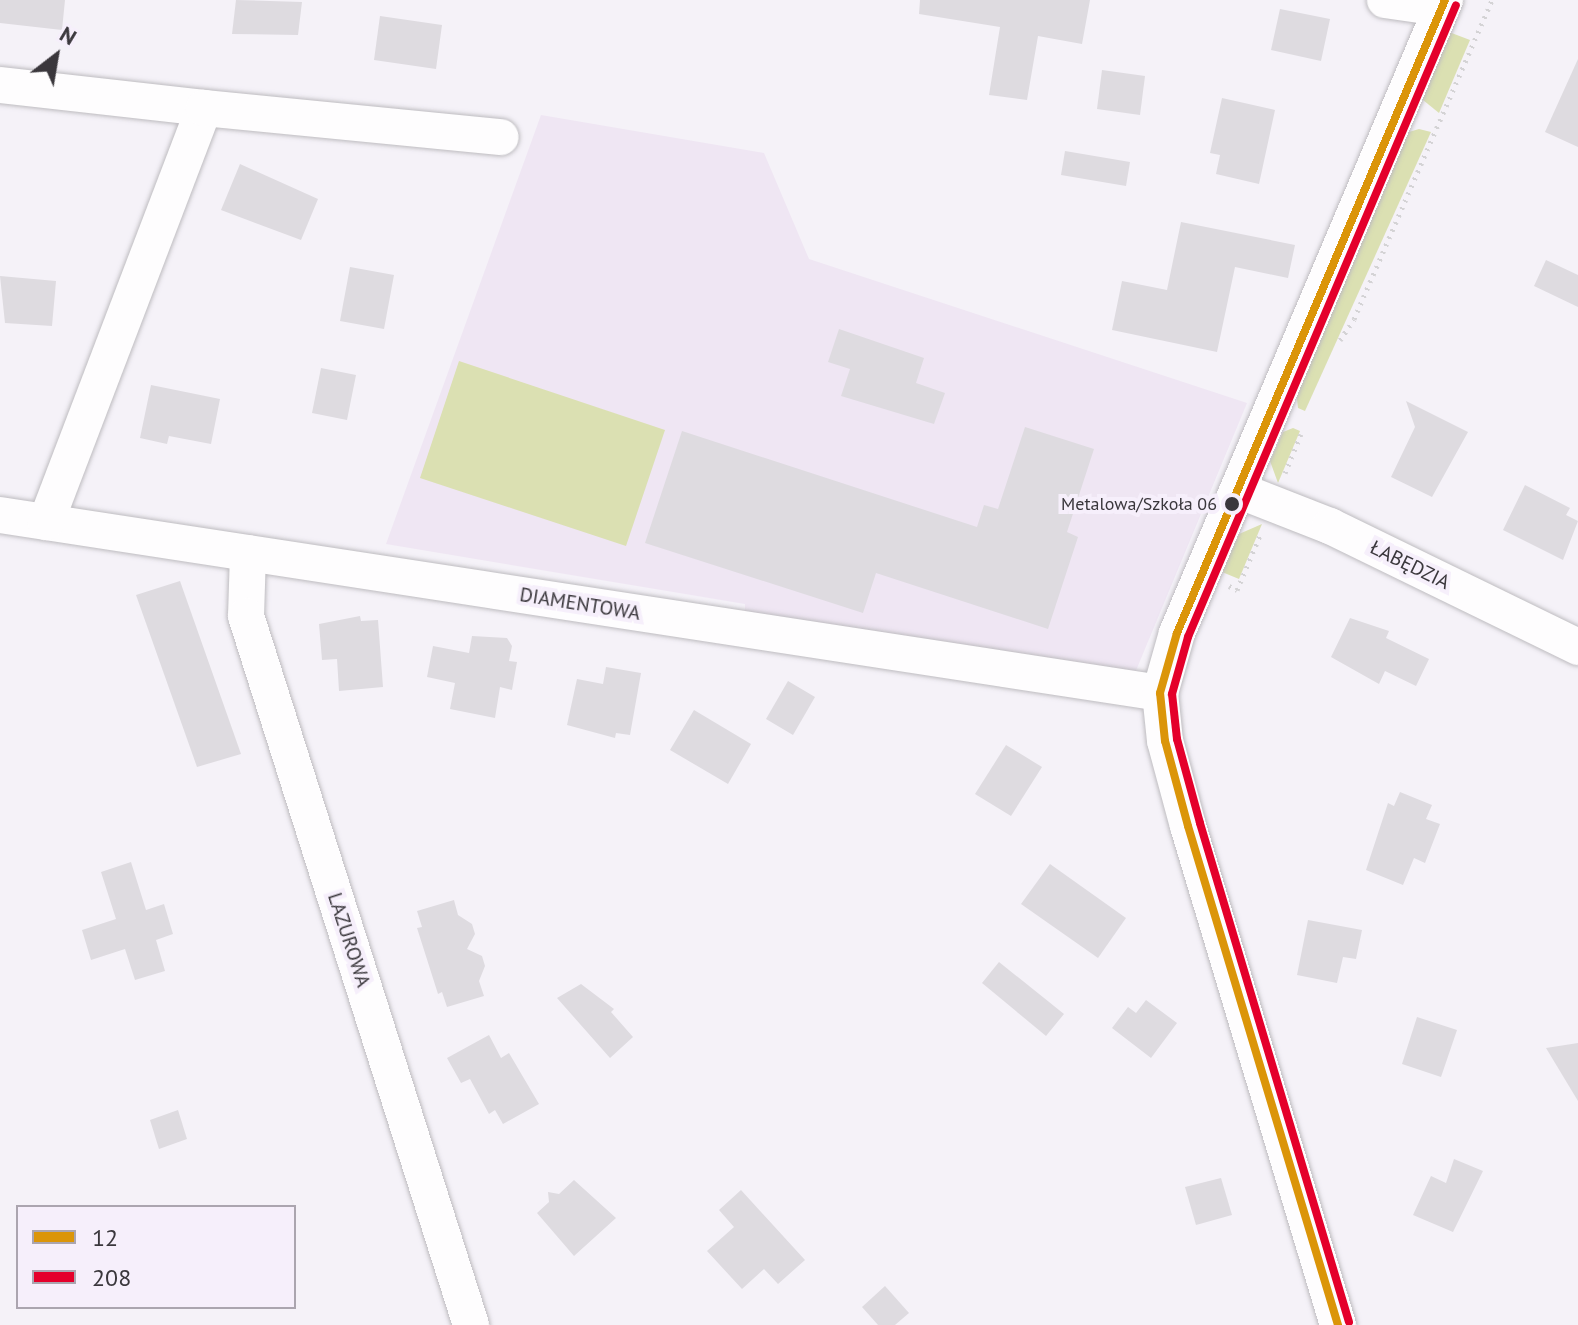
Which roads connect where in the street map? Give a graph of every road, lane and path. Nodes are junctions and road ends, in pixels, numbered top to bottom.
1 (1385, 0) edge
2 (1492, 0) edge
3 (1443, 4) edge
4 (0, 85) edge
5 (204, 108) junction
6 (501, 137) dead end
7 (1336, 347) dead end
8 (1303, 430) dead end
9 (1281, 486) dead end
10 (1238, 490) junction
11 (0, 515) edge
12 (46, 522) junction
13 (248, 553) junction
14 (1578, 647) edge
15 (1160, 693) junction
16 (471, 1325) edge
17 (1338, 1325) edge

1 - 3 street
2 - 7 path
3 - 10 street
4 - 5 street
5 - 6 street
5 - 12 street
8 - 9 path
10 - 14 street, ŁABĘDZIA
10 - 15 street
11 - 12 street, DIAMENTOWA
12 - 13 street, DIAMENTOWA
13 - 15 street, DIAMENTOWA
13 - 16 street, LAZUROWA
15 - 17 street

